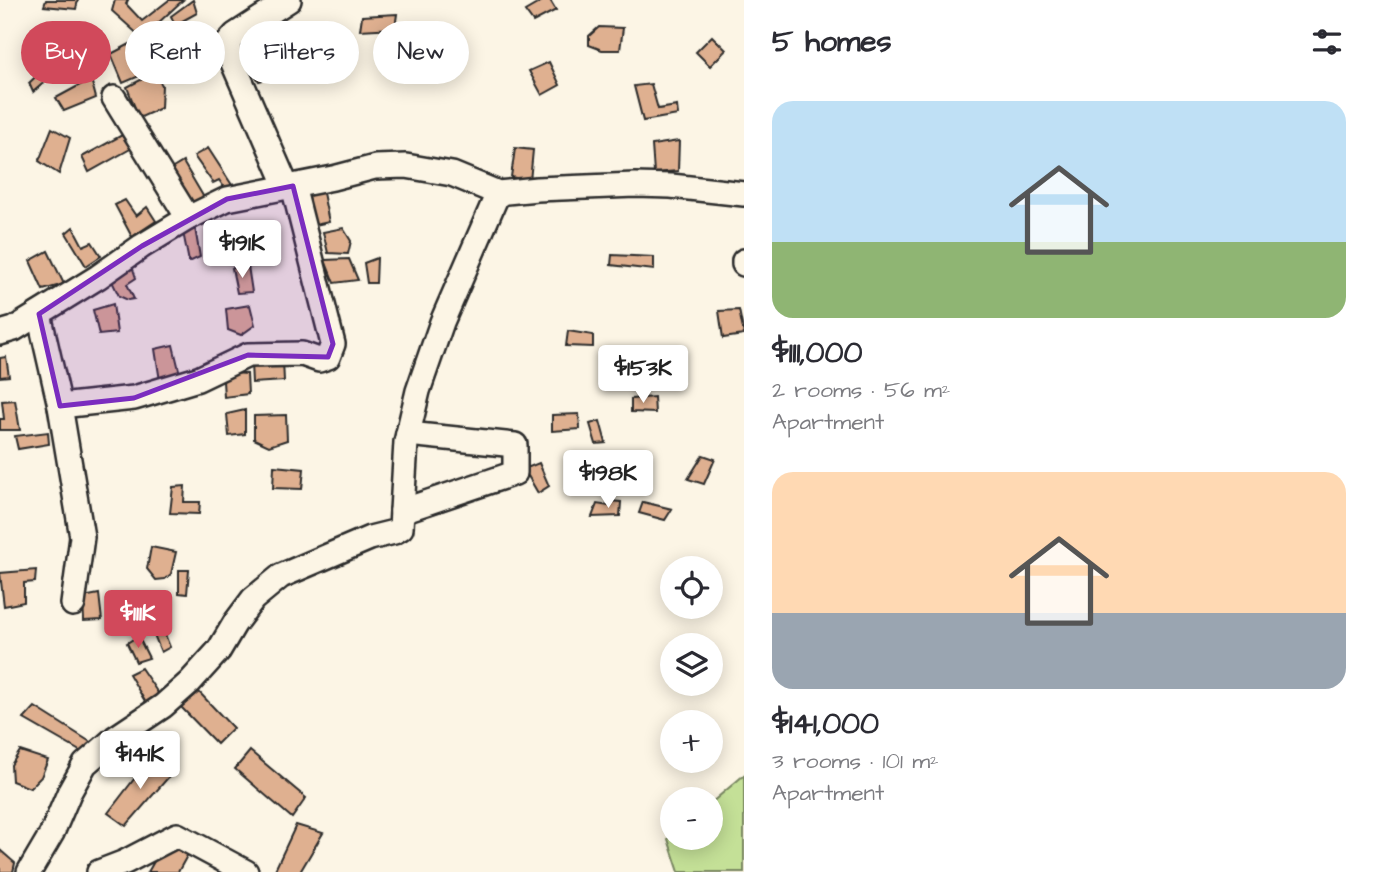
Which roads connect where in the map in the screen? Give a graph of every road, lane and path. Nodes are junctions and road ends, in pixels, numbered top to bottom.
1 (289, 0) edge
2 (114, 98) dead end
3 (290, 186) junction
4 (498, 193) junction
5 (744, 194) edge
6 (188, 218) junction
7 (39, 313) junction
8 (0, 333) edge
9 (60, 406) junction
10 (408, 434) junction
11 (402, 511) junction
12 (73, 604) dead end
13 (29, 872) edge
14 (99, 872) edge
15 (246, 872) edge

1 - 3 street
2 - 6 street
3 - 4 street
3 - 6 street
3 - 9 street
4 - 5 street
4 - 10 street
6 - 7 street
7 - 8 street
7 - 9 street
9 - 12 street
10 - 11 street
10 - 11 street
11 - 13 street
14 - 15 street

